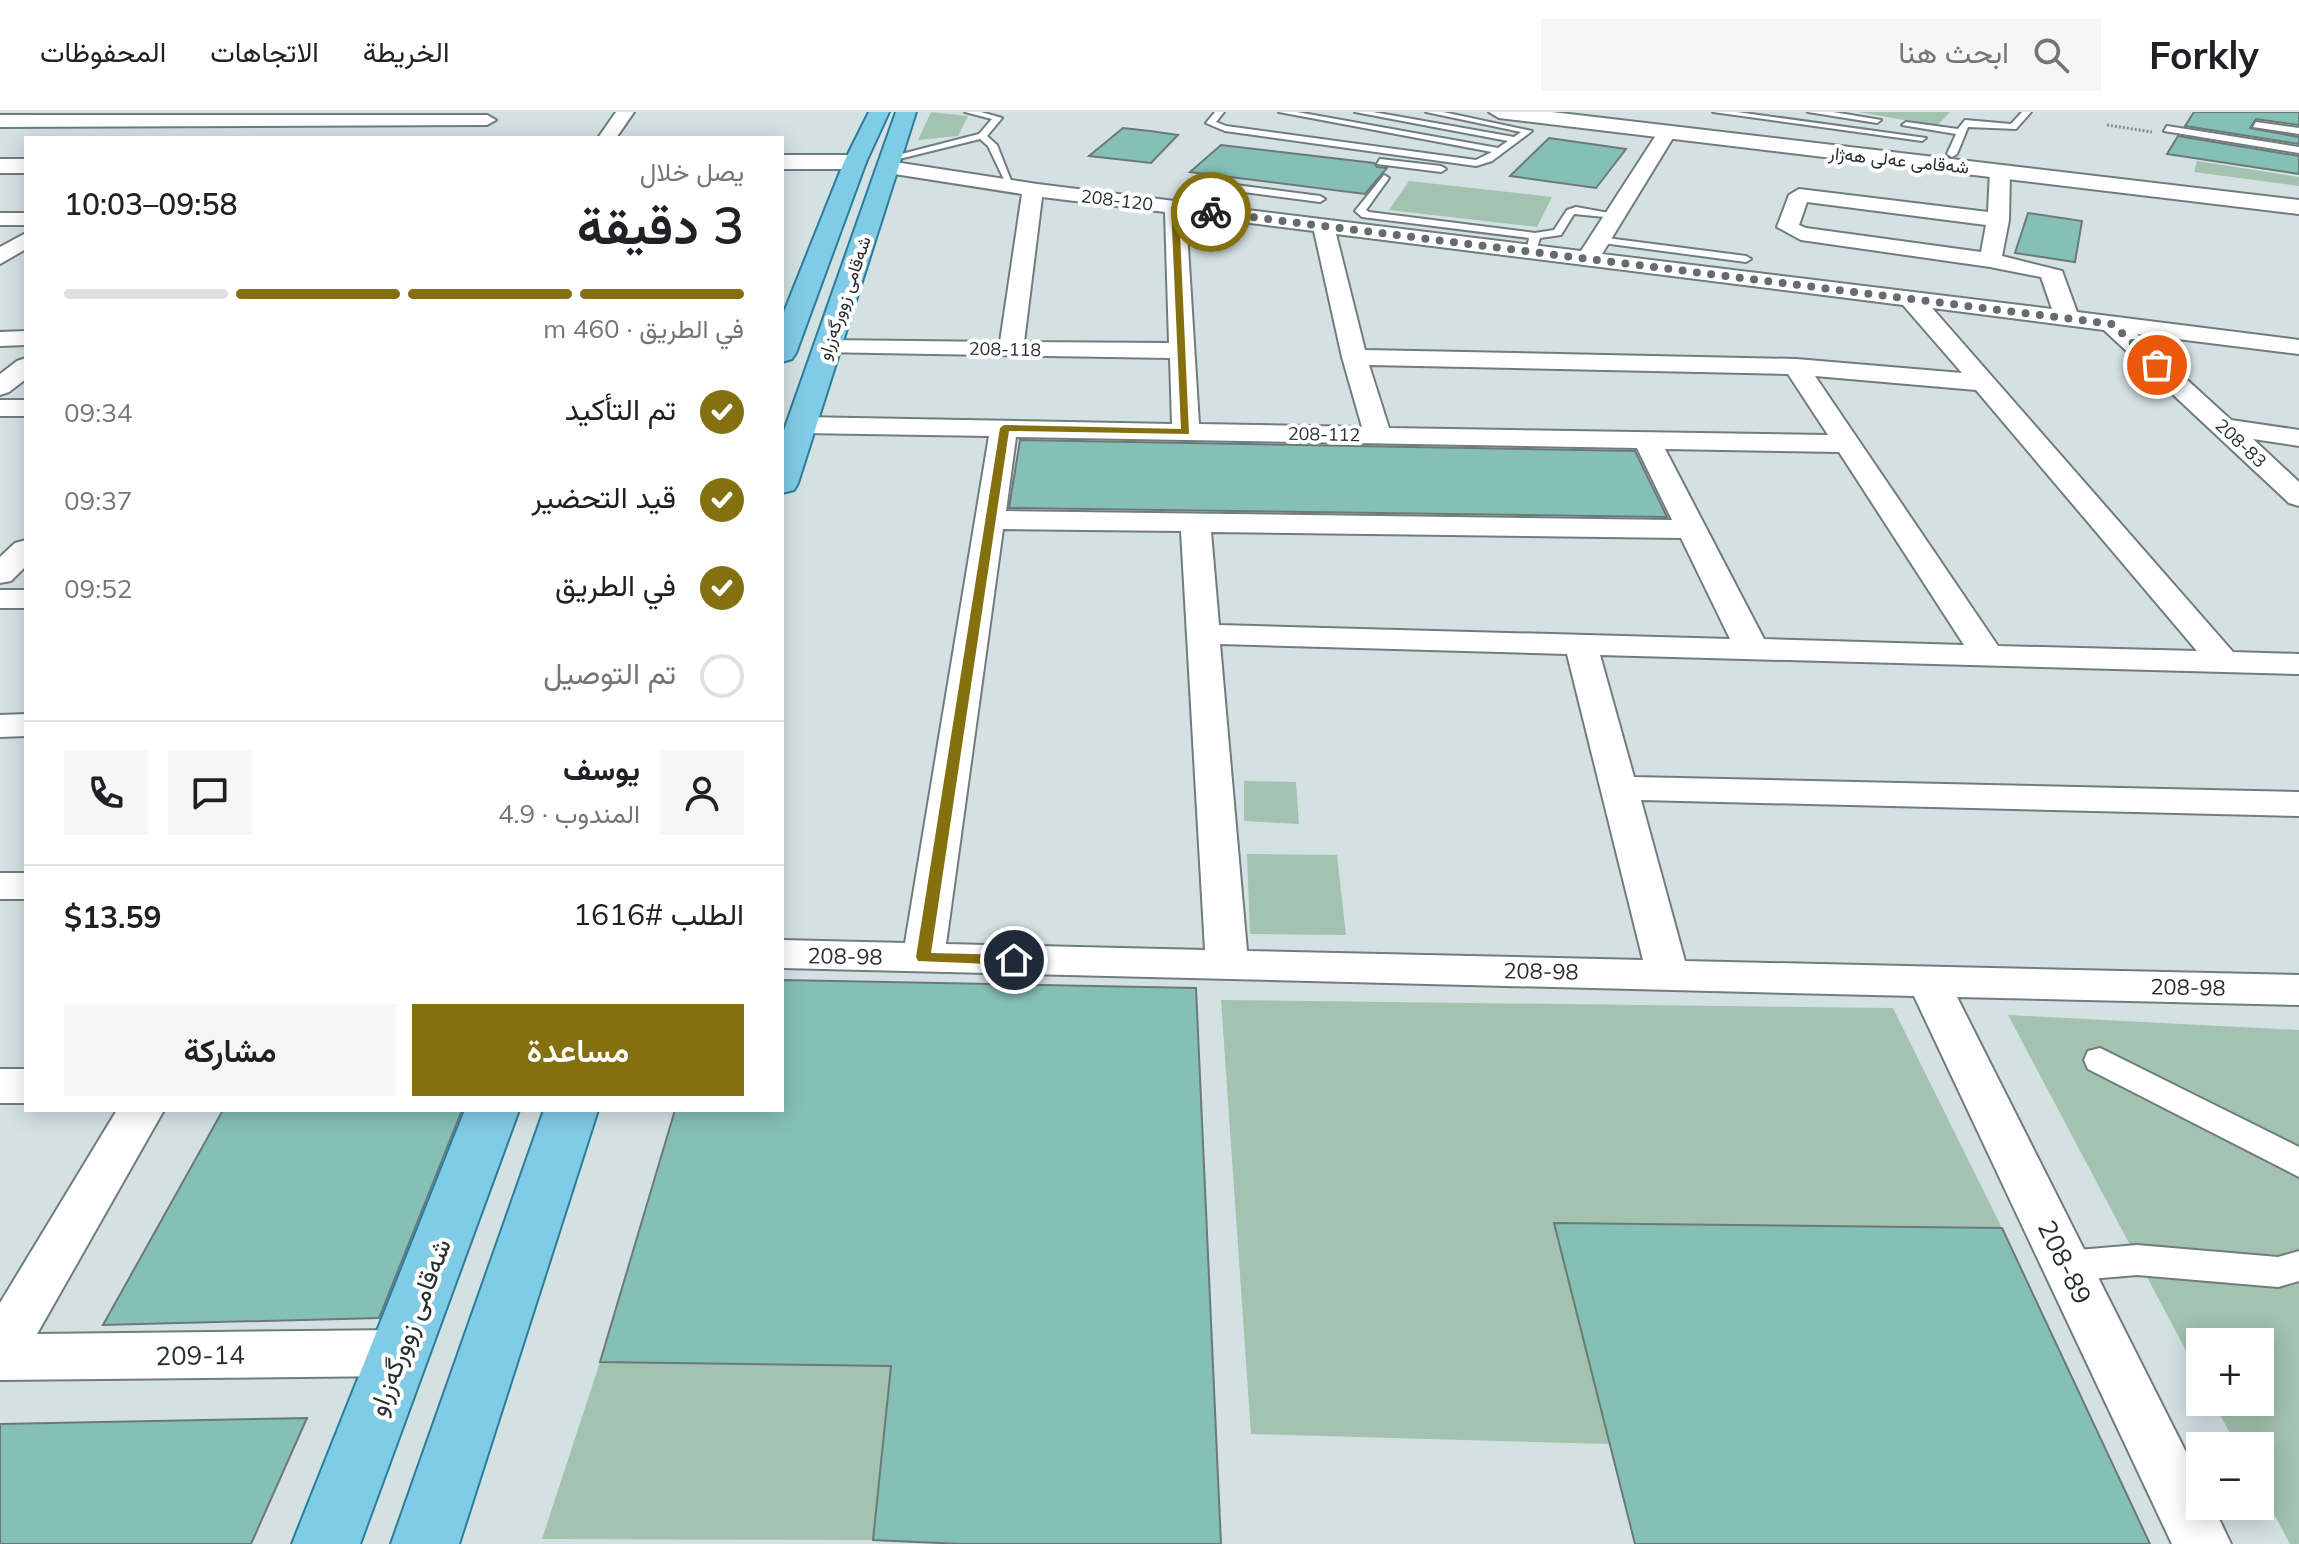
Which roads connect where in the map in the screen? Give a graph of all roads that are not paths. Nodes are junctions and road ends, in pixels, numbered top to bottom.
1 (625, 112) edge
2 (879, 112) edge
3 (906, 112) edge
4 (969, 112) edge
5 (1283, 112) edge
6 (1359, 112) edge
7 (1428, 112) edge
8 (1499, 112) edge
9 (1583, 112) edge
10 (1717, 112) edge
11 (1812, 112) edge
12 (1971, 112) edge
13 (2027, 112) edge
14 (1218, 114) edge
15 (148, 116) edge
16 (265, 116) edge
17 (368, 116) edge
18 (491, 116) edge
19 (5, 119) edge
20 (1411, 121) junction
21 (1885, 121) dead end
22 (1900, 124) dead end
23 (2256, 125) dead end
24 (2167, 129) dead end
25 (2299, 131) edge
26 (1398, 132) junction
27 (1667, 133) junction
28 (471, 136) edge
29 (608, 136) edge
30 (982, 136) junction
31 (1959, 137) junction
32 (1922, 138) dead end
33 (1515, 140) junction
34 (1381, 145) junction
35 (2299, 150) edge
36 (1500, 151) junction
37 (1466, 161) junction
38 (784, 162) edge
39 (855, 162) junction
40 (1380, 162) dead end
41 (889, 163) junction
42 (0, 166) edge
43 (24, 166) edge
44 (2000, 171) junction
45 (1384, 178) dead end
46 (1022, 188) junction
47 (2299, 192) edge
48 (1320, 199) dead end
49 (1175, 207) junction
50 (2299, 207) edge
51 (1615, 215) junction
52 (0, 219) edge
53 (24, 219) edge
54 (1998, 220) junction
55 (1324, 226) junction
56 (24, 240) edge
57 (1533, 243) junction
58 (1593, 249) junction
59 (0, 257) edge
60 (1746, 259) dead end
61 (1990, 260) junction
62 (1911, 299) junction
63 (2067, 318) junction
64 (2112, 324) junction
65 (24, 338) edge
66 (0, 339) edge
67 (784, 342) edge
68 (827, 347) junction
69 (2299, 347) edge
70 (1011, 349) junction
71 (1182, 351) junction
72 (1354, 357) junction
73 (1796, 367) junction
74 (24, 368) edge
75 (1984, 383) junction
76 (0, 387) edge
77 (0, 408) edge
78 (24, 408) edge
79 (801, 425) junction
80 (2224, 427) junction
81 (1004, 428) junction
82 (1186, 432) junction
83 (1378, 435) junction
84 (2299, 438) edge
85 (1647, 440) junction
86 (1848, 444) junction
87 (784, 477) edge
88 (2299, 497) edge
89 (990, 520) junction
90 (1195, 522) junction
91 (1691, 529) junction
92 (24, 551) edge
93 (0, 574) edge
94 (0, 599) edge
95 (24, 599) edge
96 (1201, 634) junction
97 (1581, 645) junction
98 (1752, 649) junction
99 (1988, 656) junction
100 (2224, 662) junction
101 (2299, 664) edge
102 (24, 725) edge
103 (0, 726) edge
104 (1619, 788) junction
105 (2299, 804) edge
106 (0, 886) edge
107 (24, 886) edge
108 (784, 954) edge
109 (923, 957) junction
110 (1227, 965) junction
111 (1668, 974) junction
112 (1928, 981) junction
113 (2299, 990) edge
114 (2100, 1060) dead end
115 (0, 1086) edge
116 (24, 1086) edge
117 (140, 1112) edge
118 (491, 1112) edge
119 (570, 1112) edge
120 (2299, 1163) edge
121 (2066, 1266) junction
122 (2294, 1272) edge
123 (0, 1350) edge
124 (399, 1353) junction
125 (0, 1357) edge
126 (326, 1544) edge
127 (425, 1544) edge
128 (2202, 1544) edge

1 - 29 street
2 - 39 main road, شەقامی زوورگەزراو
3 - 41 main road, شەقامی زوورگەزراو
4 - 30 lane
5 - 26 lane
6 - 20 lane
7 - 20 lane
7 - 33 lane
8 - 27 main road, شەقامی عەلی هەژار
9 - 31 main road, شەقامی عەلی هەژار
10 - 32 lane
11 - 21 lane
12 - 31 lane
13 - 31 lane
14 - 34 lane
15 - 16 street
15 - 19 street
16 - 17 street
17 - 18 street
18 - 28 street
20 - 26 lane
20 - 33 lane
22 - 31 lane
23 - 25 lane
24 - 35 lane
26 - 34 lane
26 - 36 lane
27 - 44 main road, شەقامی عەلی هەژار
27 - 51 street
30 - 41 lane
30 - 46 lane
31 - 47 main road, شەقامی عەلی هەژار
33 - 36 lane
34 - 37 lane
36 - 37 lane
37 - 40 lane
38 - 39 main road
39 - 67 main road, شەقامی زوورگەزراو
41 - 46 street, 208-120
41 - 68 main road, شەقامی زوورگەزراو
42 - 43 main road
44 - 50 main road, شەقامی عەلی هەژار
44 - 54 street
45 - 57 lane
46 - 49 street, 208-120
46 - 70 street
48 - 49 lane
49 - 55 street, 208-120
49 - 71 street
51 - 57 lane
51 - 58 street
52 - 53 street
54 - 61 street
54 - 61 street
55 - 57 street, 208-120
55 - 72 street
56 - 59 street
57 - 58 street, 208-120
58 - 60 lane
58 - 62 street, 208-120
61 - 63 street
62 - 63 street, 208-120
62 - 75 street
63 - 64 street, 208-120
64 - 69 street, 208-120
64 - 80 street, 208-83
65 - 66 street
68 - 70 street, 208-118
68 - 79 main road, شەقامی زوورگەزراو
70 - 71 street, 208-118
71 - 82 street
72 - 73 street
72 - 83 street
73 - 75 street
73 - 86 street
74 - 76 street
75 - 100 street
77 - 78 street
79 - 81 street, 208-112
79 - 87 main road, شەقامی زوورگەزراو
80 - 84 street
80 - 88 street, 208-83
81 - 82 street, 208-112
81 - 89 street
82 - 83 street, 208-112
83 - 85 street, 208-112
85 - 86 street, 208-112
85 - 91 street
86 - 99 street
89 - 90 street
89 - 109 street
90 - 91 street
90 - 96 street
91 - 98 street
92 - 93 street
94 - 95 street
96 - 97 street
96 - 110 street
97 - 98 street
97 - 104 street
98 - 99 street
99 - 100 street
100 - 101 street
102 - 103 street
104 - 105 street
104 - 111 street
106 - 107 street
108 - 109 street, 208-98
109 - 110 street, 208-98
110 - 111 street, 208-98
111 - 112 street, 208-98
112 - 113 street, 208-98
112 - 121 street, 208-89
114 - 120 street
115 - 116 street
117 - 123 street
118 - 124 main road, شەقامی زوورگەزراو
119 - 127 main road
121 - 122 street
121 - 128 street, 208-89
124 - 125 street, 209-14
124 - 126 main road, شەقامی زوورگەزراو

